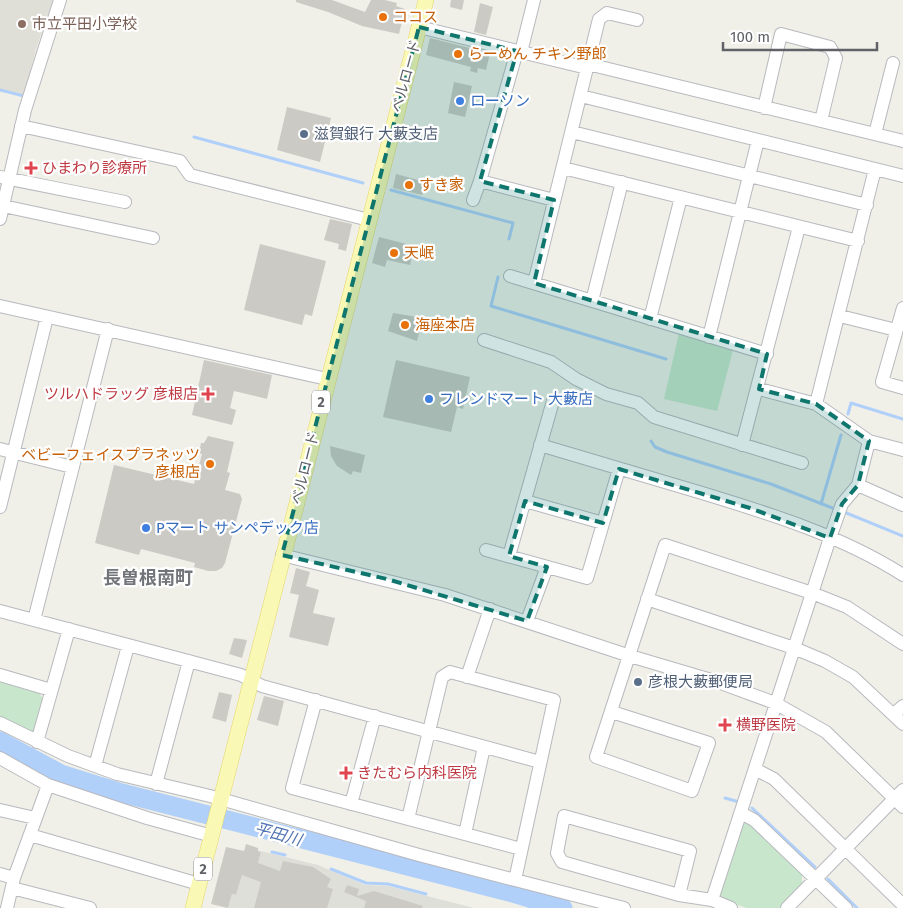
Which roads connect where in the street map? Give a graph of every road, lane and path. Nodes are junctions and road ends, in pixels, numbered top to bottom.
1 (60, 0) edge
2 (426, 0) edge
3 (534, 0) edge
4 (637, 20) dead end
5 (419, 26) junction
6 (519, 52) junction
7 (893, 63) dead end
8 (587, 66) junction
9 (581, 96) junction
10 (764, 108) junction
11 (821, 120) junction
12 (21, 126) junction
13 (572, 132) junction
14 (875, 134) junction
15 (758, 140) junction
16 (903, 141) edge
17 (563, 168) junction
18 (876, 169) junction
19 (749, 176) junction
20 (903, 176) edge
21 (4, 178) edge
22 (480, 181) junction
23 (622, 182) junction
24 (681, 197) junction
25 (473, 200) dead end
26 (554, 200) junction
27 (125, 202) dead end
28 (867, 205) junction
29 (1, 212) edge
30 (740, 212) junction
31 (368, 220) junction
32 (799, 227) junction
33 (153, 238) dead end
34 (858, 242) junction
35 (510, 276) dead end
36 (534, 283) junction
37 (592, 301) junction
38 (0, 306) edge
39 (903, 308) edge
40 (840, 316) junction
41 (47, 317) junction
42 (650, 319) junction
43 (108, 329) junction
44 (896, 330) junction
45 (709, 337) junction
46 (484, 341) dead end
47 (766, 354) junction
48 (327, 379) junction
49 (903, 388) edge
50 (759, 389) junction
51 (553, 401) dead end
52 (816, 404) junction
53 (869, 441) junction
54 (540, 445) junction
55 (742, 445) junction
56 (0, 449) edge
57 (903, 450) edge
58 (14, 453) junction
59 (802, 463) dead end
60 (72, 467) junction
61 (619, 468) junction
62 (858, 485) junction
63 (525, 501) junction
64 (903, 505) edge
65 (0, 507) edge
66 (603, 523) junction
67 (830, 538) junction
68 (486, 550) dead end
69 (282, 555) junction
70 (509, 556) junction
71 (547, 566) junction
72 (903, 575) edge
73 (812, 593) junction
74 (647, 599) junction
75 (490, 609) junction
76 (0, 611) edge
77 (34, 620) junction
78 (527, 621) junction
79 (69, 629) junction
80 (903, 644) edge
81 (128, 646) junction
82 (794, 648) junction
83 (630, 656) junction
84 (189, 661) junction
85 (0, 675) edge
86 (467, 677) junction
87 (252, 681) junction
88 (51, 690) junction
89 (316, 700) junction
90 (775, 703) junction
91 (898, 710) edge
92 (612, 712) junction
93 (375, 716) junction
94 (0, 723) edge
95 (903, 724) edge
96 (429, 732) junction
97 (37, 742) junction
98 (484, 747) junction
99 (0, 760) edge
100 (540, 762) junction
101 (95, 766) junction
102 (755, 769) junction
103 (156, 784) junction
104 (48, 785) junction
105 (900, 799) edge
106 (220, 803) junction
107 (351, 804) junction
108 (0, 810) edge
109 (741, 813) junction
110 (35, 818) junction
111 (408, 819) junction
112 (213, 833) junction
113 (466, 834) junction
114 (30, 835) junction
115 (846, 848) junction
116 (521, 849) junction
117 (0, 874) edge
118 (816, 879) junction
119 (516, 880) junction
120 (13, 883) junction
121 (200, 884) junction
122 (679, 895) junction
123 (712, 900) junction
124 (5, 905) edge
125 (903, 905) edge
126 (90, 908) edge
127 (193, 908) edge
128 (624, 908) edge
129 (731, 908) edge
130 (788, 908) edge
131 (846, 908) edge

1 - 12 street
2 - 5 main road, ベルロード / 2
3 - 6 street
4 - 8 street
5 - 6 street
5 - 31 main road, ベルロード / 2
6 - 8 street
6 - 22 street
7 - 14 street
8 - 9 street
8 - 10 street
9 - 13 street
9 - 15 street
10 - 11 street
10 - 11 street
11 - 14 street
12 - 21 street
12 - 31 street
13 - 17 street
13 - 19 street
14 - 16 street
15 - 18 street
15 - 19 street
17 - 23 street
17 - 26 street
18 - 20 street
18 - 28 street
19 - 28 street
19 - 30 street
21 - 27 street
21 - 29 street
22 - 25 street
22 - 26 street
23 - 24 street
23 - 37 street
24 - 30 street
24 - 42 street
26 - 36 street
28 - 34 street
29 - 33 street
30 - 32 street
30 - 45 street
31 - 48 main road, ベルロード / 2
32 - 34 street
32 - 47 street
34 - 40 street
35 - 36 street
36 - 37 street
37 - 42 street
38 - 41 street
39 - 44 street
40 - 44 street
40 - 52 street
41 - 43 street
41 - 58 street
42 - 45 street
43 - 48 street
43 - 60 street
44 - 49 street
45 - 47 street
46 - 55 street
47 - 50 street
48 - 69 main road, ベルロード / 2
50 - 52 street
50 - 55 street
51 - 54 street
52 - 53 street
53 - 57 street
53 - 62 street
54 - 61 street
54 - 63 street
55 - 59 street
56 - 58 street
58 - 60 street
58 - 65 street
60 - 77 street
61 - 66 street
61 - 67 street
62 - 64 street
62 - 67 street
63 - 66 street
63 - 70 street
66 - 71 street
67 - 72 street
67 - 73 street
68 - 70 street
69 - 75 street
69 - 87 main road, ベルロード / 2
70 - 71 street
71 - 78 street
73 - 74 street
73 - 80 street
73 - 82 street
74 - 82 street
74 - 83 street
75 - 78 street
75 - 86 street
76 - 77 street
77 - 79 street
78 - 83 street
79 - 81 street
79 - 88 street
81 - 84 street
81 - 101 street
82 - 90 street
82 - 91 street
83 - 90 street
83 - 92 street
84 - 87 street
84 - 103 street
85 - 88 street
86 - 96 street
86 - 100 street
87 - 89 street
87 - 106 main road, ベルロード / 2
88 - 97 street
89 - 93 street
89 - 107 street
90 - 102 street
90 - 105 street
91 - 95 street
92 - 92 street
93 - 96 street
93 - 107 street
94 - 97 street
96 - 98 street
96 - 111 street
97 - 101 street
98 - 100 street
98 - 113 street
99 - 104 street
100 - 116 street
101 - 103 street
102 - 109 street
102 - 115 street
103 - 106 street
104 - 110 street
104 - 112 street
105 - 115 street
106 - 112 main road, ベルロード / 2
106 - 119 street
107 - 111 street
108 - 110 street
109 - 118 street
109 - 123 street
110 - 114 street
111 - 113 street
112 - 121 main road, ベルロード / 2
113 - 116 street
114 - 120 street
114 - 121 street
115 - 118 street
115 - 125 street
116 - 119 street
117 - 120 street
118 - 130 street
118 - 131 street
119 - 128 street
120 - 124 street
120 - 126 street
121 - 127 main road, ベルロード / 2
122 - 122 street
122 - 123 street
123 - 129 street

